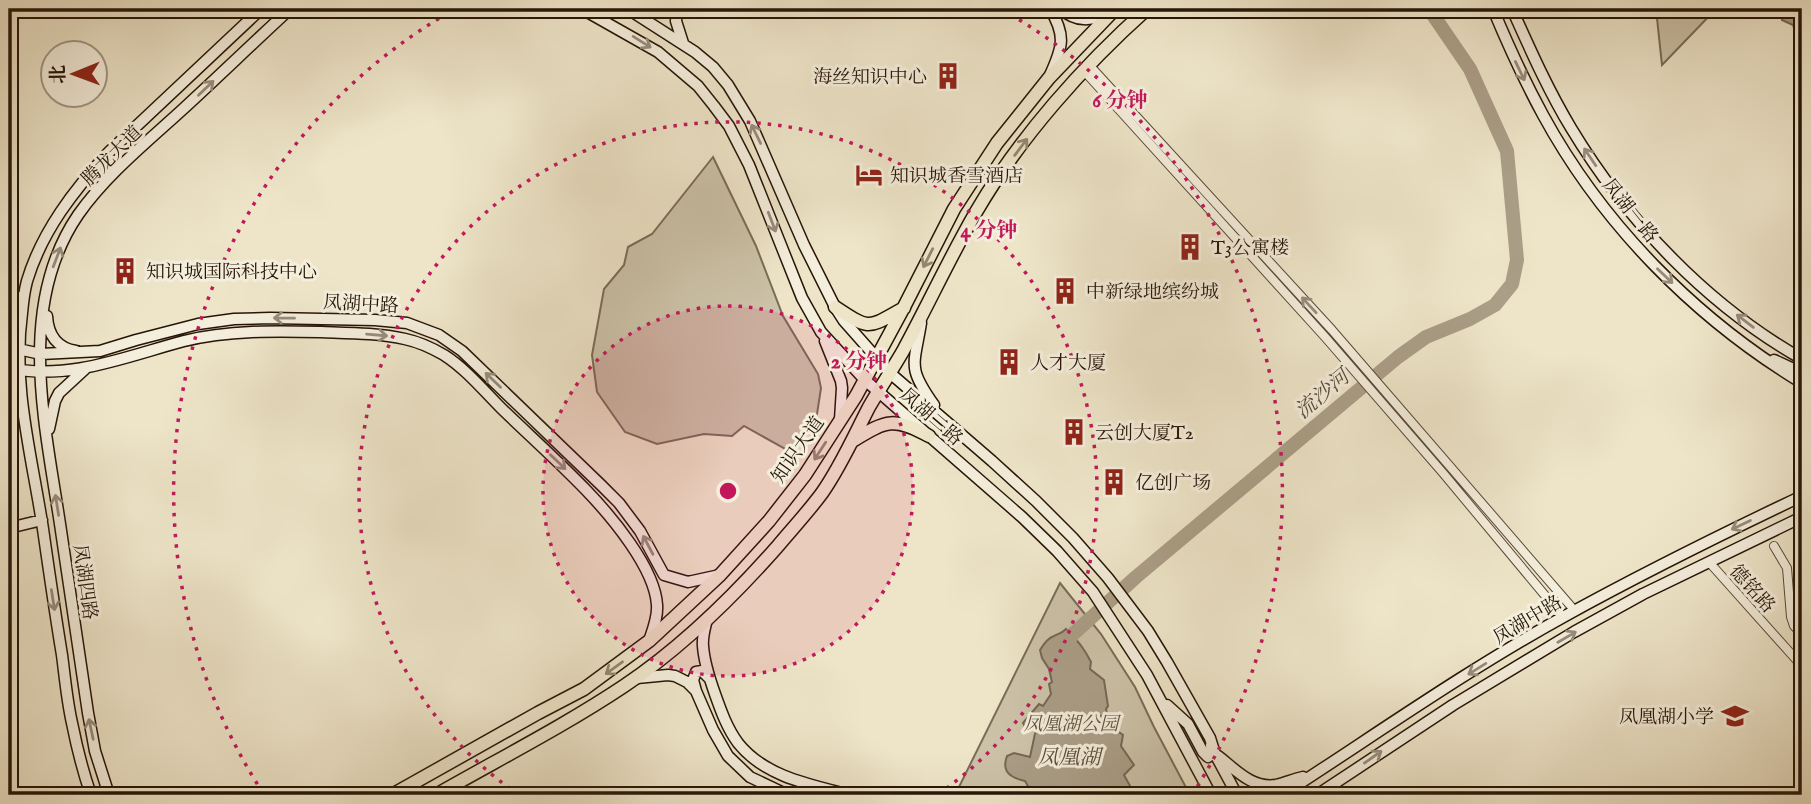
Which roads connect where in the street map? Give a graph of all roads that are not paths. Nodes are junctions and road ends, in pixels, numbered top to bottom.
1 (261, 9) edge
2 (290, 9) edge
3 (582, 9) edge
4 (628, 9) edge
5 (677, 9) edge
6 (1050, 9) edge
7 (1061, 9) edge
8 (1147, 9) edge
9 (1493, 9) edge
10 (1512, 9) edge
11 (1112, 12) edge
12 (682, 43) junction
13 (1087, 69) junction
14 (1049, 78) junction
15 (27, 282) junction
16 (48, 288) junction
17 (835, 307) junction
18 (904, 307) junction
19 (923, 310) junction
20 (9, 316) edge
21 (814, 319) junction
22 (821, 332) junction
23 (113, 347) junction
24 (14, 349) edge
25 (100, 351) junction
26 (41, 354) junction
27 (1758, 354) junction
28 (876, 358) junction
29 (1802, 359) edge
30 (118, 361) junction
31 (14, 369) edge
32 (85, 369) junction
33 (39, 372) junction
34 (890, 373) junction
35 (1802, 373) edge
36 (865, 380) junction
37 (1802, 383) edge
38 (878, 393) junction
39 (944, 419) junction
40 (840, 420) junction
41 (929, 436) junction
42 (46, 439) junction
43 (853, 440) junction
44 (50, 458) junction
45 (30, 460) junction
46 (1802, 496) edge
47 (1802, 509) edge
48 (1802, 517) edge
49 (42, 520) junction
50 (1781, 527) junction
51 (9, 528) edge
52 (1774, 546) dead end
53 (1709, 562) junction
54 (664, 575) junction
55 (720, 575) junction
56 (651, 584) junction
57 (1575, 611) junction
58 (1563, 617) junction
59 (707, 619) junction
60 (1802, 634) edge
61 (649, 641) junction
62 (1802, 666) edge
63 (634, 678) junction
64 (709, 678) junction
65 (696, 691) junction
66 (1160, 698) junction
67 (1210, 738) junction
68 (1215, 754) junction
69 (1196, 765) junction
70 (1318, 772) junction
71 (1331, 786) junction
72 (91, 795) edge
73 (109, 795) edge
74 (392, 795) edge
75 (436, 795) edge
76 (788, 795) edge
77 (850, 795) edge
78 (1202, 795) edge
79 (1211, 795) edge
80 (1237, 795) edge
81 (1282, 795) edge
82 (1318, 795) edge

1 - 15 street, 腾龙大道
16 -> 2 street, 腾龙大道
3 -> 21 street, 凤湖二路
4 - 12 street, 凤湖二路
5 - 12 street
6 - 14 street
7 - 11 street
8 - 13 main road
9 -> 27 street, 凤湖一路
29 -> 10 street, 凤湖一路
11 - 14 main road, 知识大道
17 -> 12 street, 凤湖二路
19 -> 13 main road
57 -> 13 street
13 - 58 street
14 -> 18 main road, 知识大道
15 - 16 street
15 - 20 street
15 - 24 street, 腾龙大道
16 - 25 street
16 - 26 street, 腾龙大道
17 - 18 main road
17 - 21 street
17 - 28 street, 凤湖二路
18 - 28 main road, 知识大道
19 - 34 main road
19 - 39 street
21 - 22 street, 凤湖二路
22 - 36 street, 凤湖二路
22 - 40 street
23 - 25 street, 凤湖中路
23 - 30 street
54 -> 23 street, 凤湖中路
24 - 26 street, 凤湖中路
24 - 31 street, 腾龙大道
25 - 26 street, 凤湖中路
26 - 33 street, 腾龙大道
27 - 35 street
27 - 37 street, 凤湖一路
28 - 34 street, 凤湖二路
28 - 36 main road, 知识大道
30 - 32 street, 凤湖中路
30 -> 56 street, 凤湖中路
31 - 33 street, 凤湖中路
31 - 45 street, 腾龙大道
32 - 33 street, 凤湖中路
32 - 42 street
33 - 42 street, 凤湖四路
34 - 38 main road
34 - 39 street, 凤湖二路
36 - 38 street, 凤湖二路
36 - 40 main road, 知识大道
38 - 41 street, 凤湖二路
38 - 43 main road
39 - 41 street
39 - 67 street, 凤湖二路
40 -> 55 main road, 知识大道
41 - 43 main road
41 - 66 street, 凤湖二路
42 - 44 street, 凤湖四路
43 - 59 main road
44 - 45 street
73 -> 44 street, 凤湖四路
45 - 49 street, 凤湖四路
46 -> 57 street, 凤湖中路
47 - 50 street
48 - 50 street, 凤湖中路
49 - 51 street
49 -> 72 street, 凤湖四路
50 - 53 street, 凤湖中路
52 - 60 street
53 - 62 street, 德铭路
71 -> 53 street, 凤湖中路
54 - 55 street
54 - 56 street
55 - 61 main road, 知识大道
56 - 61 street, 凤湖中路
57 - 58 street, 凤湖中路
58 -> 70 street, 凤湖中路
59 - 63 main road
59 - 64 street
61 -> 74 main road, 知识大道
63 - 65 street
63 - 75 main road
64 - 65 street
64 - 77 street
65 - 76 street
66 - 67 street
66 - 69 street, 凤湖二路
67 - 68 street, 凤湖二路
68 - 70 street
68 - 80 street, 凤湖二路
69 - 78 street
69 - 79 street, 凤湖二路
70 - 71 street
70 - 81 street, 凤湖中路
71 - 82 street, 凤湖中路

